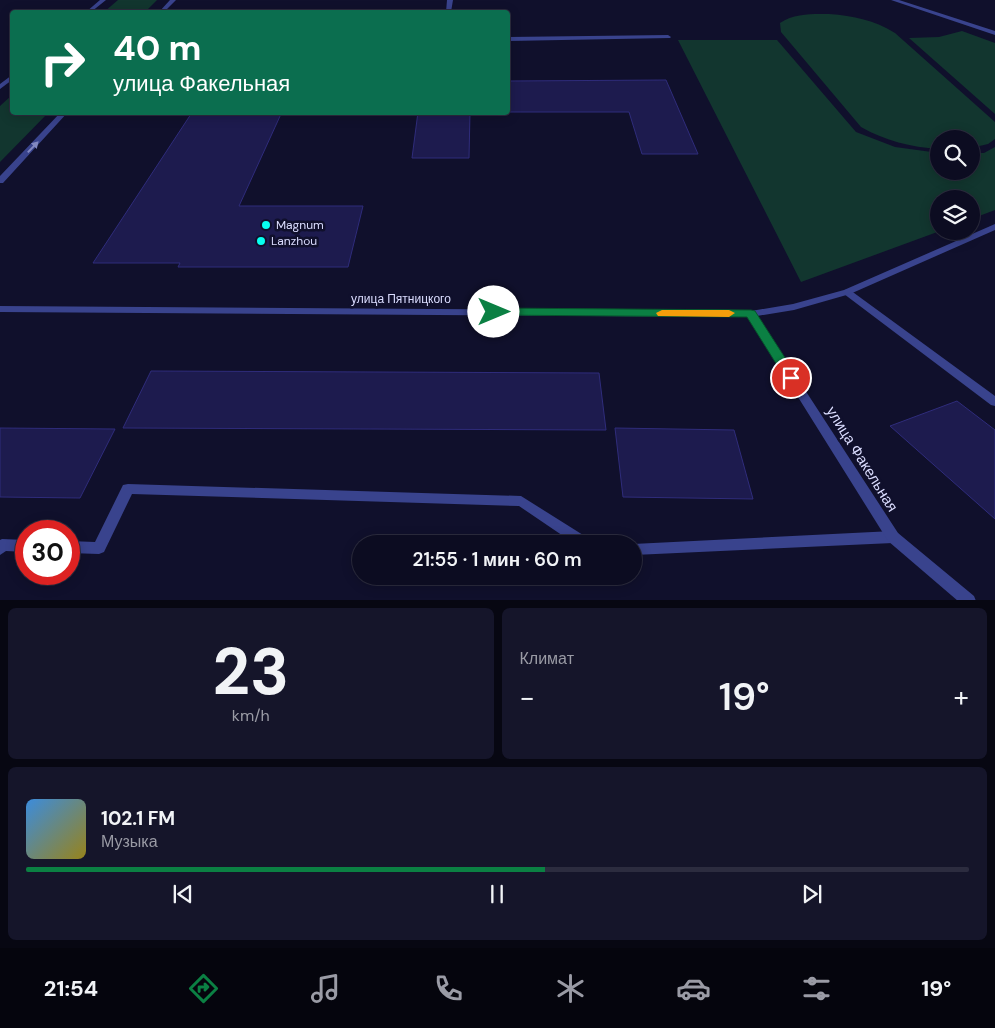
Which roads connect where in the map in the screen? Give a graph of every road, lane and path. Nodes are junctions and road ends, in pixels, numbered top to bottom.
1 (103, 0) edge
2 (173, 0) edge
3 (894, 0) edge
4 (90, 10) edge
5 (163, 10) edge
6 (995, 32) edge
7 (668, 37) dead end
8 (510, 38) edge
9 (10, 79) edge
10 (0, 87) edge
11 (62, 115) edge
12 (0, 181) edge
13 (995, 227) edge
14 (847, 292) junction
15 (0, 309) edge
16 (751, 314) junction
17 (995, 402) edge
18 (572, 535) edge
19 (893, 538) junction
20 (15, 546) edge
21 (80, 547) edge
22 (0, 549) edge
23 (642, 549) edge
24 (969, 600) edge

1 - 4 street
2 - 5 street
3 - 6 street
7 - 8 street
9 - 10 street
12 -> 11 street
13 - 14 street, улица Пятницкого
14 - 16 street, улица Пятницкого
14 - 17 street
15 - 16 street, улица Пятницкого
16 - 19 street, улица Факельная
18 - 21 street
19 - 23 street
19 - 24 street, улица Факельная
20 - 22 street

